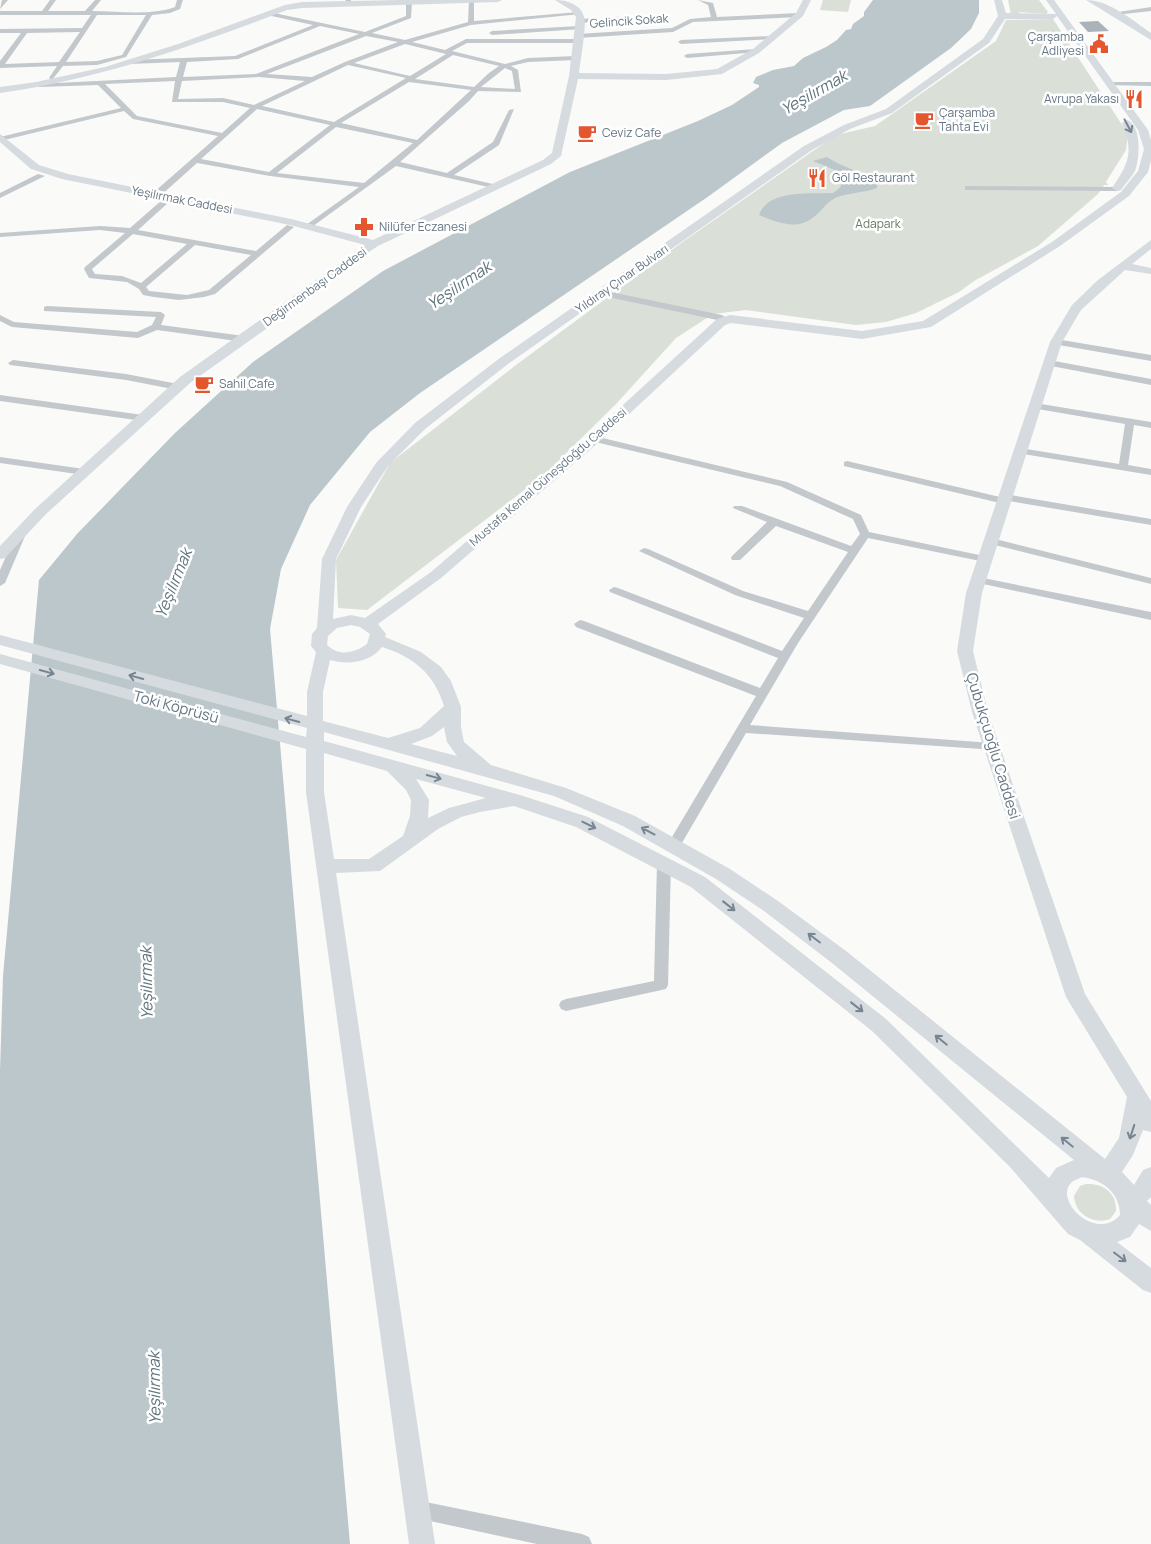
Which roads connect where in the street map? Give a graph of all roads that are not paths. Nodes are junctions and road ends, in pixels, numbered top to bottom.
1 (5, 0) edge
2 (53, 0) edge
3 (98, 0) edge
4 (180, 0) edge
5 (348, 0) edge
6 (498, 0) edge
7 (559, 0) edge
8 (701, 0) edge
9 (807, 0) edge
10 (998, 0) edge
11 (1041, 0) edge
12 (1050, 0) edge
13 (1090, 0) edge
14 (406, 1) edge
15 (471, 1) junction
16 (0, 7) edge
17 (1151, 9) edge
18 (0, 12) edge
19 (44, 12) junction
20 (87, 13) junction
21 (1115, 13) junction
22 (95, 14) junction
23 (150, 14) junction
24 (269, 14) junction
25 (799, 15) junction
26 (1002, 16) junction
27 (1053, 16) junction
28 (634, 18) dead end
29 (714, 19) junction
30 (512, 20) junction
31 (471, 23) junction
32 (318, 24) junction
33 (579, 28) junction
34 (84, 30) junction
35 (672, 30) junction
36 (0, 31) edge
37 (25, 31) junction
38 (514, 32) junction
39 (492, 33) dead end
40 (365, 35) junction
41 (1151, 37) edge
42 (772, 38) junction
43 (405, 42) junction
44 (681, 42) junction
45 (756, 51) junction
46 (449, 52) junction
47 (687, 56) junction
48 (576, 58) junction
49 (184, 60) junction
50 (129, 62) junction
51 (347, 63) junction
52 (62, 64) junction
53 (502, 65) junction
54 (0, 66) edge
55 (257, 76) junction
56 (574, 76) junction
57 (692, 76) junction
58 (52, 78) junction
59 (180, 79) junction
60 (310, 79) junction
61 (410, 79) junction
62 (100, 82) junction
63 (1110, 84) junction
64 (1151, 84) edge
65 (40, 85) junction
66 (0, 88) edge
67 (476, 89) junction
68 (255, 107) junction
69 (124, 109) junction
70 (512, 110) dead end
71 (334, 126) junction
72 (223, 135) junction
73 (1, 140) edge
74 (418, 142) junction
75 (195, 160) junction
76 (394, 163) junction
77 (1130, 170) junction
78 (1147, 173) edge
79 (270, 174) junction
80 (41, 176) junction
81 (448, 176) junction
82 (365, 185) junction
83 (494, 187) junction
84 (968, 188) dead end
85 (1117, 189) junction
86 (156, 195) junction
87 (0, 196) edge
88 (165, 202) junction
89 (290, 227) junction
90 (308, 227) junction
91 (132, 231) junction
92 (0, 235) edge
93 (1054, 241) junction
94 (194, 242) junction
95 (1151, 243) edge
96 (371, 246) junction
97 (257, 254) junction
98 (1124, 266) junction
99 (1151, 271) edge
100 (142, 286) junction
101 (604, 291) junction
102 (47, 309) dead end
103 (727, 317) junction
104 (0, 318) edge
105 (156, 327) junction
106 (244, 339) junction
107 (1056, 342) junction
108 (1151, 358) edge
109 (13, 363) dead end
110 (1049, 363) junction
111 (1151, 382) edge
112 (178, 387) junction
113 (0, 398) edge
114 (1035, 406) junction
115 (143, 418) junction
116 (1130, 422) junction
117 (1151, 425) edge
118 (594, 439) junction
119 (1020, 451) junction
120 (0, 460) edge
121 (847, 464) dead end
122 (1123, 467) junction
123 (84, 472) junction
124 (1151, 472) edge
125 (1004, 499) junction
126 (738, 508) dead end
127 (774, 522) junction
128 (1151, 522) edge
129 (24, 527) junction
130 (865, 534) junction
131 (991, 541) junction
132 (644, 551) dead end
133 (854, 551) junction
134 (0, 556) edge
135 (736, 558) dead end
136 (985, 559) junction
137 (978, 580) junction
138 (1151, 582) edge
139 (0, 583) edge
140 (614, 590) dead end
141 (810, 616) junction
142 (1151, 616) edge
143 (368, 624) junction
144 (580, 624) dead end
145 (325, 629) junction
146 (0, 640) edge
147 (378, 640) junction
148 (324, 652) junction
149 (785, 656) junction
150 (0, 659) edge
151 (763, 694) junction
152 (453, 707) junction
153 (743, 729) junction
154 (388, 744) junction
155 (354, 746) junction
156 (992, 748) junction
157 (391, 766) junction
158 (498, 774) junction
159 (520, 801) junction
160 (410, 840) junction
161 (674, 845) junction
162 (664, 862) junction
163 (325, 866) junction
164 (566, 1005) dead end
165 (1138, 1096) junction
166 (1151, 1122) edge
167 (1105, 1172) junction
168 (1151, 1177) edge
169 (1130, 1200) junction
170 (1058, 1207) junction
171 (1151, 1220) edge
172 (1088, 1232) junction
173 (1151, 1282) edge
174 (416, 1508) junction
175 (422, 1544) edge
176 (582, 1544) edge

1 - 16 street
2 - 19 street
3 - 20 street
4 - 23 street
5 - 14 main road
5 - 58 main road
6 - 15 main road
7 - 33 main road
8 - 29 street
9 - 25 main road
10 - 26 main road
11 - 27 main road
12 - 63 main road
13 - 21 main road
14 - 15 main road
14 - 24 main road
14 - 40 street
15 - 31 street
17 - 21 street
18 - 19 street
19 - 20 street
20 - 22 street
21 - 41 main road
22 - 23 street
22 - 34 street
23 - 52 street
24 - 32 street
24 - 50 main road
25 - 29 street, Gelincik Sokak
25 - 42 main road
26 - 27 main road
26 - 101 main road, Yıldıray Çınar Bulvarı
27 -> 77 main road
28 - 33 street
29 - 35 street, Gelincik Sokak
30 - 31 street
30 - 33 street
30 - 38 street
31 - 43 street
32 - 40 street
32 - 49 street
33 - 35 street, Gelincik Sokak
33 - 38 street
33 - 46 street
33 - 48 main road, Değirmenbaşı Caddesi
34 - 37 street
34 - 52 street
35 - 44 street
36 - 37 street
37 - 54 street
38 - 39 street
40 - 43 street
40 - 55 street
42 - 44 street
42 - 45 main road
43 - 46 street
43 - 51 street
44 - 47 street
45 - 47 street
45 - 57 main road
46 - 53 street
46 - 61 street
47 - 57 street
48 - 53 street
48 - 56 main road, Değirmenbaşı Caddesi
49 - 50 street
49 - 59 street
50 - 65 main road
51 - 60 street
51 - 61 street
52 - 54 street
52 - 58 street
53 - 67 street
53 - 67 street
55 - 59 street
55 - 60 street
56 - 57 main road
56 - 83 main road, Değirmenbaşı Caddesi
58 - 66 main road
59 - 62 street
59 - 68 street
60 - 68 street
61 - 67 street
61 - 71 street
62 - 65 street
62 - 69 street
63 - 64 street
63 - 78 main road
65 - 66 main road
67 - 74 street
68 - 71 street
68 - 72 street
69 - 72 street
69 - 73 street
70 - 81 street
71 - 74 street
71 - 79 street
72 - 75 street
73 - 80 main road, Yeşilırmak Caddesi
73 - 86 main road, Yeşilırmak Caddesi
74 - 76 street
75 - 79 street
75 - 86 street
76 - 81 street
76 - 82 street
77 - 78 main road
77 - 85 main road
78 - 93 main road
79 - 82 street
80 - 87 street
80 - 88 main road, Yeşilırmak Caddesi
81 - 83 street
82 - 90 street
83 - 96 main road, Değirmenbaşı Caddesi
84 - 85 street
85 - 93 main road
86 - 90 main road, Yeşilırmak Caddesi
88 - 89 main road, Yeşilırmak Caddesi
88 - 91 street
89 - 96 main road, Yeşilırmak Caddesi
89 - 97 street
90 - 96 main road, Yeşilırmak Caddesi
91 - 92 street
91 - 94 street
91 - 100 street
93 - 103 main road
94 - 97 street
94 - 100 street
95 - 98 main road, Çubukçuoğlu Caddesi
96 - 106 main road, Değirmenbaşı Caddesi
97 - 100 street
98 - 99 main road
98 - 107 main road, Çubukçuoğlu Caddesi
101 - 103 street
101 - 145 main road, Yıldıray Çınar Bulvarı
102 - 105 street
103 - 118 main road, Mustafa Kemal Güneşdoğdu Caddesi
104 - 105 street
105 - 106 street
106 - 112 main road, Değirmenbaşı Caddesi
107 - 108 street
107 - 110 main road, Çubukçuoğlu Caddesi
109 - 112 street
110 - 111 street
110 - 114 main road, Çubukçuoğlu Caddesi
112 - 115 main road, Değirmenbaşı Caddesi
113 - 115 street
114 - 116 street
114 - 119 main road, Çubukçuoğlu Caddesi
115 - 123 main road, Değirmenbaşı Caddesi
116 - 117 street
116 - 122 street
118 - 130 street
118 - 143 main road, Mustafa Kemal Güneşdoğdu Caddesi
119 - 122 street
119 - 125 main road, Çubukçuoğlu Caddesi
120 - 123 street
121 - 125 street
122 - 124 street
123 - 129 main road, Değirmenbaşı Caddesi
125 - 128 street
125 - 131 main road, Çubukçuoğlu Caddesi
126 - 127 street
127 - 133 street
127 - 135 street
129 - 134 main road, Değirmenbaşı Caddesi
129 - 139 street
130 - 133 street
130 - 136 street
131 - 136 main road, Çubukçuoğlu Caddesi
131 - 138 street
132 - 141 street
133 - 141 street
136 - 137 main road, Çubukçuoğlu Caddesi
137 - 142 street
137 - 156 main road, Çubukçuoğlu Caddesi
140 - 149 street
141 - 149 street
143 - 145 main road
143 - 147 main road
144 - 151 street
145 - 148 main road
155 -> 146 main road
147 - 148 main road
147 - 152 main road
148 - 163 main road
149 - 151 street
150 -> 155 main road, Toki Köprüsü
151 - 153 street
152 - 154 main road
152 - 158 main road
153 - 156 street
153 - 161 street
154 - 155 main road
154 - 158 main road
155 - 157 main road
156 - 165 main road, Çubukçuoğlu Caddesi
157 -> 159 main road
157 - 160 main road
161 -> 158 main road
159 - 160 main road
159 -> 162 main road
160 - 163 main road
167 -> 161 main road
162 - 164 street
162 -> 170 main road
163 - 174 main road
165 - 166 main road, Çubukçuoğlu Caddesi
165 -> 167 main road
167 - 169 main road
167 - 170 main road
168 - 169 main road
169 - 171 main road
169 - 172 main road
170 - 172 main road
172 -> 173 main road
174 - 175 main road
174 - 176 street

